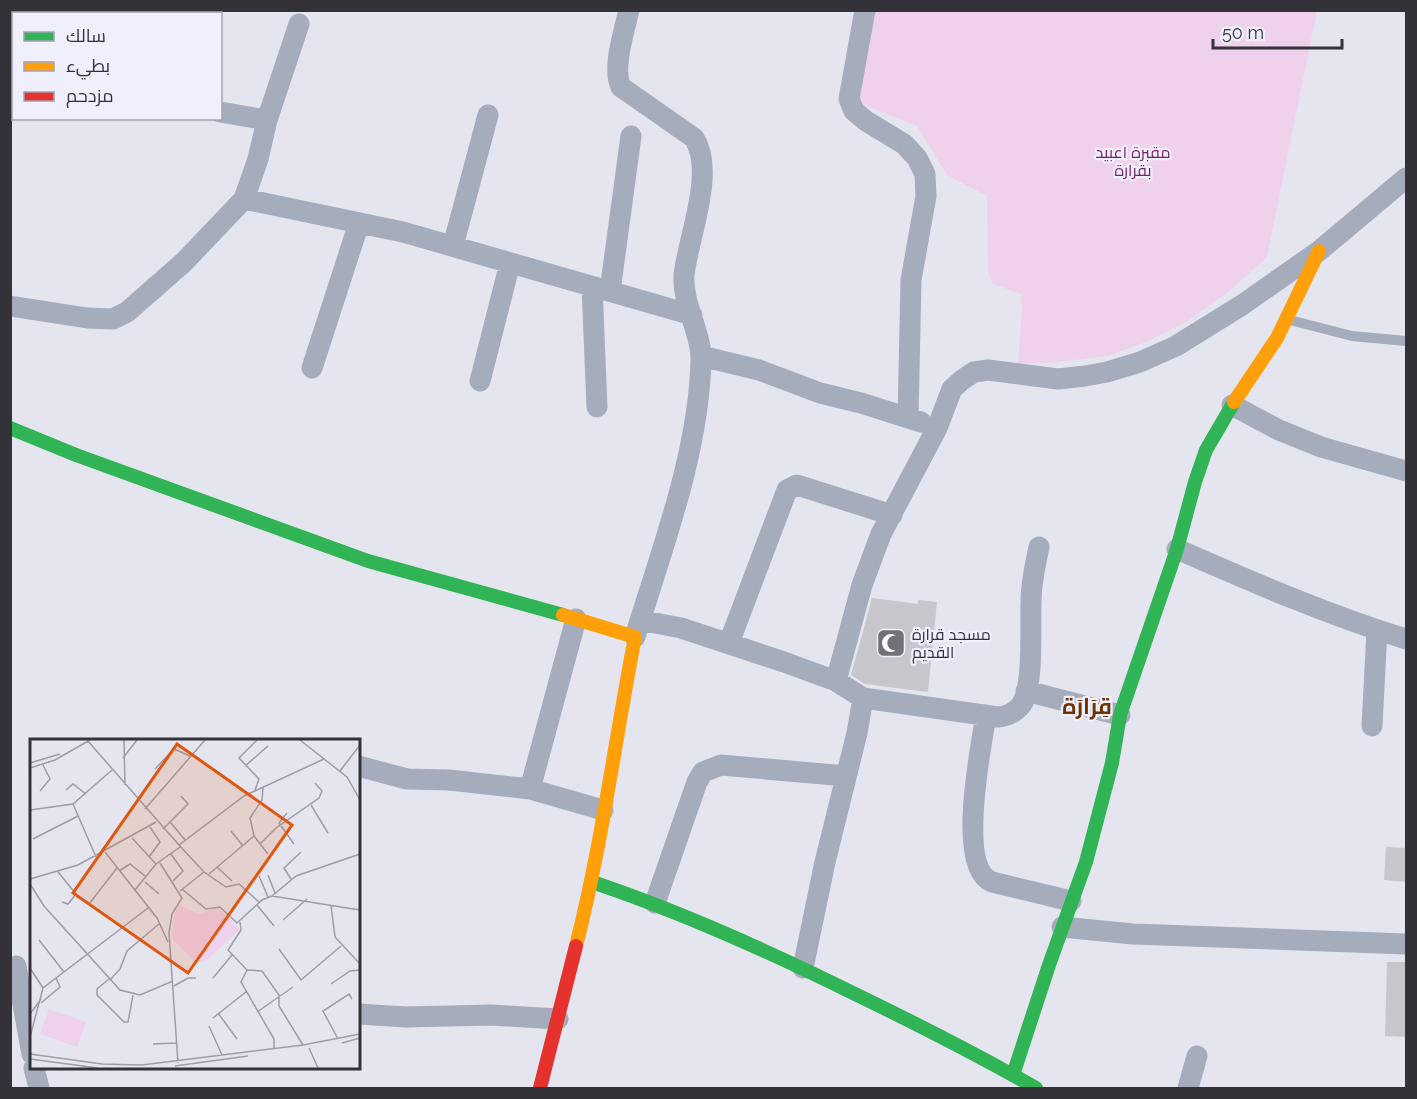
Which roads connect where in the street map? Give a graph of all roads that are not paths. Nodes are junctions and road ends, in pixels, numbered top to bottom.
1 (629, 10) edge
2 (865, 10) edge
3 (299, 24) dead end
4 (222, 112) edge
5 (488, 115) dead end
6 (267, 120) junction
7 (631, 136) dead end
8 (1407, 178) edge
9 (244, 199) junction
10 (359, 223) junction
11 (453, 246) junction
12 (1319, 251) junction
13 (510, 263) junction
14 (601, 289) junction
15 (10, 306) edge
16 (692, 315) junction
17 (1286, 319) junction
18 (1407, 341) edge
19 (701, 356) junction
20 (312, 368) dead end
21 (480, 381) dead end
22 (1232, 405) junction
23 (597, 407) dead end
24 (908, 418) junction
25 (10, 428) edge
26 (937, 428) junction
27 (1407, 471) edge
28 (892, 515) junction
29 (1039, 547) dead end
30 (1177, 549) junction
31 (576, 619) junction
32 (638, 628) junction
33 (1377, 630) junction
34 (1407, 639) edge
35 (729, 643) junction
36 (836, 681) junction
37 (1026, 691) junction
38 (863, 698) junction
39 (986, 715) junction
40 (1120, 715) junction
41 (1372, 726) dead end
42 (360, 767) edge
43 (846, 776) junction
44 (530, 789) junction
45 (603, 810) junction
46 (592, 882) junction
47 (1071, 901) junction
48 (655, 903) junction
49 (1062, 927) junction
50 (1407, 944) edge
51 (19, 966) edge
52 (803, 968) junction
53 (360, 1014) edge
54 (558, 1019) junction
55 (30, 1040) edge
56 (1197, 1056) dead end
57 (34, 1069) edge
58 (1013, 1075) junction
59 (39, 1089) edge
60 (540, 1089) edge
61 (1036, 1089) edge
62 (1188, 1089) edge

1 - 16 street
2 - 24 street
3 - 6 street
4 - 6 street
5 - 11 street
6 - 9 street
7 - 14 street
8 - 12 street
9 - 10 street
9 - 15 street
10 - 11 street
10 - 20 street
11 - 13 street
12 - 17 street
12 - 26 street
13 - 14 street
13 - 21 street
14 - 16 street
14 - 23 street
16 - 19 street
17 - 18 lane
17 - 22 street
19 - 24 street
19 - 32 street
22 - 27 street
22 - 30 street
24 - 26 street
25 - 31 street
26 - 28 street
28 - 35 street
28 - 36 street
29 - 37 street
30 - 33 street
30 - 40 street
31 - 32 street
31 - 44 street
32 - 35 street
32 - 45 street
33 - 34 street
33 - 41 street
35 - 36 street
36 - 38 street
37 - 39 street
37 - 40 street
38 - 39 street
38 - 43 street
39 - 47 street
40 - 47 street
42 - 44 street
43 - 48 street
43 - 52 street
44 - 45 street
45 - 46 street
46 - 48 street
46 - 54 street
47 - 49 street
48 - 52 street
49 - 50 street
49 - 58 street
51 - 55 street
52 - 58 street
53 - 54 street
54 - 60 street
56 - 62 street
57 - 59 street
58 - 61 street

